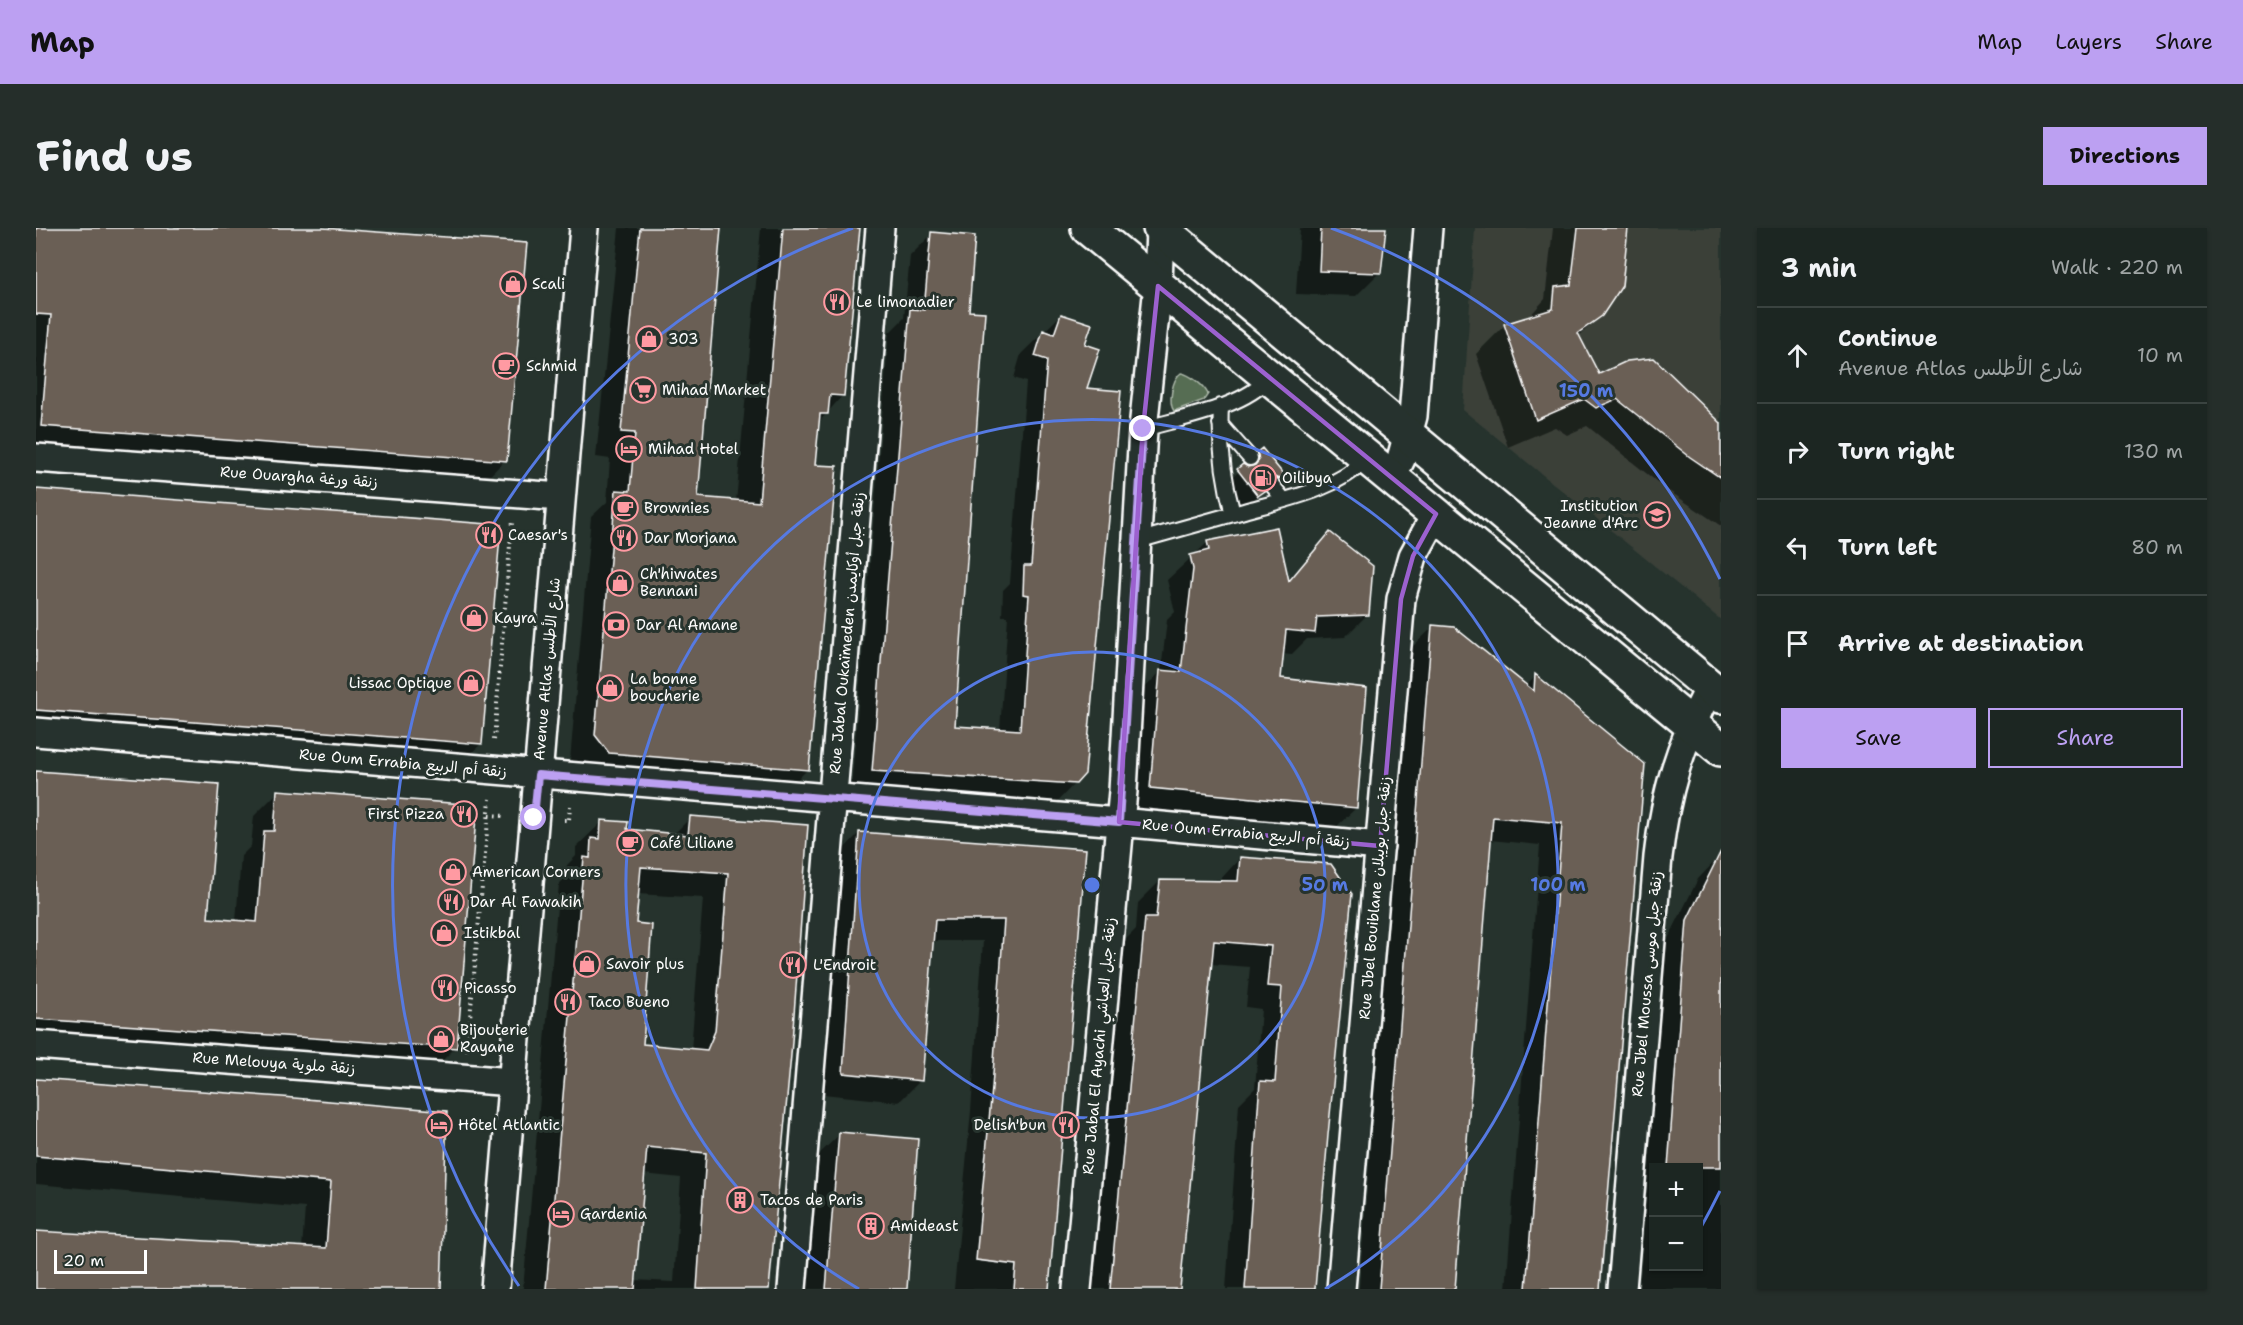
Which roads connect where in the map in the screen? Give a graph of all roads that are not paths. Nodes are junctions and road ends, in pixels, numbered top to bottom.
1 (584, 228) edge
2 (880, 228) edge
3 (1088, 228) edge
4 (1160, 228) edge
5 (1428, 228) edge
6 (1158, 286) junction
7 (1270, 377) junction
8 (1221, 406) junction
9 (1220, 424) junction
10 (1143, 429) junction
11 (1409, 435) junction
12 (36, 458) edge
13 (1250, 458) dead end
14 (1381, 467) junction
15 (1272, 486) dead end
16 (561, 497) junction
17 (1284, 500) junction
18 (1233, 514) junction
19 (1436, 514) junction
20 (1137, 541) junction
21 (1716, 692) edge
22 (1691, 724) junction
23 (36, 732) edge
24 (1721, 749) edge
25 (538, 775) junction
26 (833, 800) junction
27 (1119, 822) junction
28 (1380, 846) junction
29 (36, 1045) edge
30 (512, 1082) junction
31 (495, 1289) edge
32 (792, 1289) edge
33 (1077, 1289) edge
34 (1341, 1289) edge
35 (1622, 1289) edge

1 - 16 street, Avenue Atlas شارع الأطلس
2 - 26 street, Rue Jabal Oukaïmeden زنقة جبل أوكايمدن
3 - 6 main road
4 - 6 street, Rue Jabal El Ayachi زنقة جبل العياشي
4 - 11 main road
5 - 11 street
6 - 7 main road
6 - 10 street, Rue Jabal El Ayachi زنقة جبل العياشي
7 - 8 lane
7 - 14 main road
8 - 9 lane
8 - 10 lane
9 - 13 lane
9 - 18 lane
10 - 20 street, Rue Jabal El Ayachi زنقة جبل العياشي
11 - 14 street
11 - 21 main road
12 - 16 street, Rue Ouargha زنقة ورغة
14 - 17 lane
14 - 19 main road
15 - 17 lane
16 - 25 street, Avenue Atlas شارع الأطلس
17 - 18 lane
18 - 20 lane
19 - 22 main road
19 - 28 street, Rue Jbel Bouiblane زنقة جبل بويبلان
20 - 27 street, Rue Jabal El Ayachi زنقة جبل العياشي
21 - 22 street, Rue Jbel Moussa زنقة جبل موسى
22 - 24 main road
22 - 35 street, Rue Jbel Moussa زنقة جبل موسى
23 - 25 street, Rue Oum Errabia زنقة أم الربيع
25 - 26 street, Rue Oum Errabia زنقة أم الربيع
25 - 30 street, Avenue Atlas شارع الأطلس
26 - 27 street, Rue Oum Errabia زنقة أم الربيع
26 - 32 street, Rue Jabal Oukaïmeden زنقة جبل أوكايمدن
27 - 28 street, Rue Oum Errabia زنقة أم الربيع
27 - 33 street, Rue Jabal El Ayachi زنقة جبل العياشي
28 - 34 street, Rue Jbel Bouiblane زنقة جبل بويبلان
29 - 30 street, Rue Melouya زنقة ملوية
30 - 31 street, Avenue Atlas شارع الأطلس

